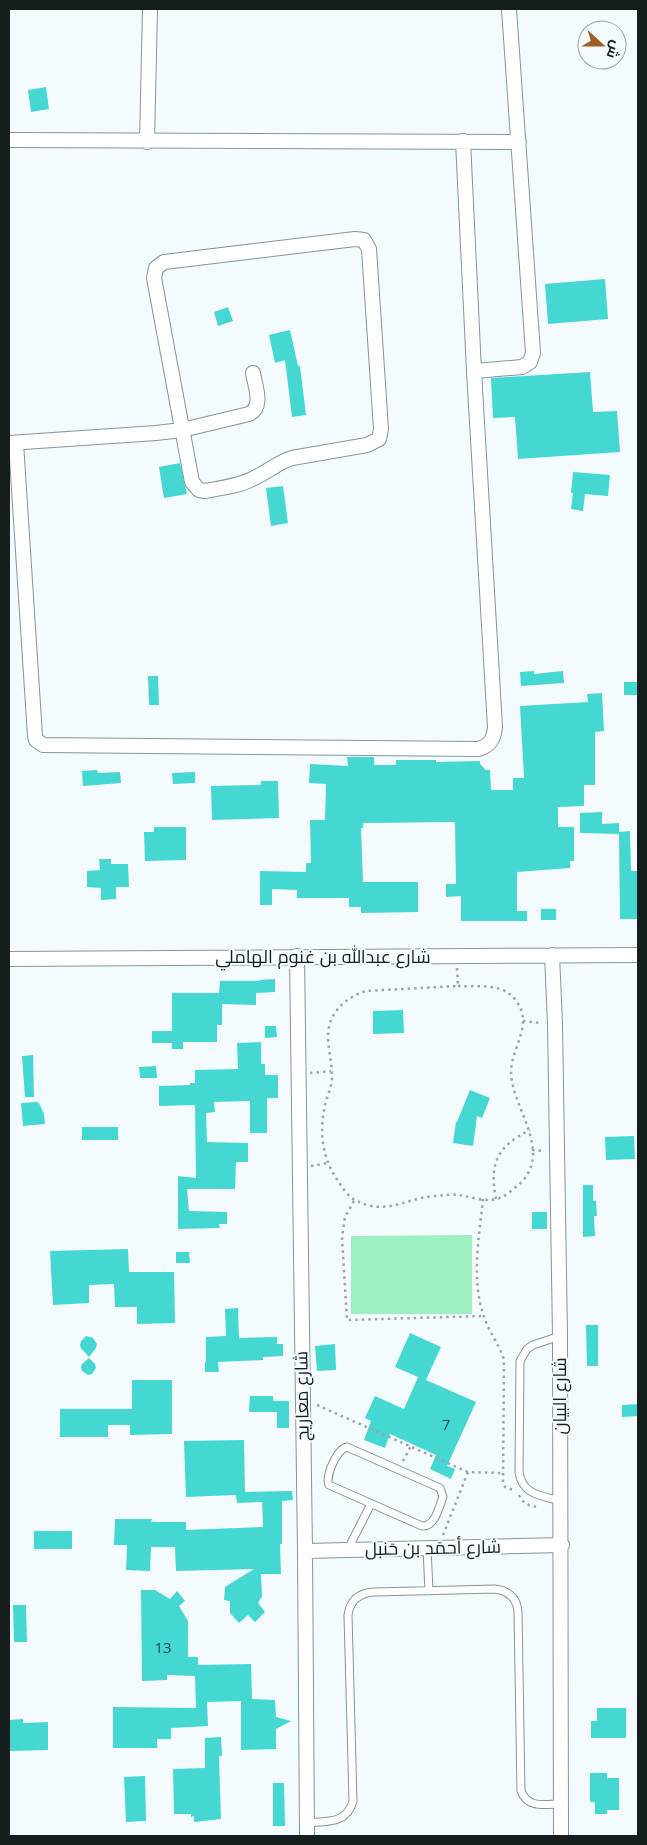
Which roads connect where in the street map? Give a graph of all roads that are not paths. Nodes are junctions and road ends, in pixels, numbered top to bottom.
1 (150, 9) edge
2 (510, 9) edge
3 (9, 140) edge
4 (463, 141) junction
5 (147, 142) junction
6 (519, 142) junction
7 (474, 371) junction
8 (253, 373) dead end
9 (182, 430) junction
10 (12, 443) edge
11 (638, 955) edge
12 (297, 956) junction
13 (552, 956) junction
14 (9, 960) edge
15 (560, 1336) junction
16 (371, 1504) junction
17 (561, 1506) junction
18 (562, 1546) junction
19 (432, 1548) junction
20 (347, 1550) junction
21 (305, 1551) junction
22 (429, 1591) junction
23 (561, 1804) junction
24 (306, 1829) edge
25 (561, 1836) edge

1 - 5 street
2 - 6 street
3 - 5 street
4 - 5 street
4 - 6 street
4 - 7 street
6 - 7 street
7 - 10 street
8 - 9 street
9 - 9 street
9 - 10 street
11 - 13 street, شارع عبدالله بن غنوم الهاملي
12 - 13 street, شارع عبدالله بن غنوم الهاملي
12 - 14 street, شارع عبدالله بن غنوم الهاملي
12 - 21 street, شارع معاريج
13 - 15 street, شارع البيان
15 - 17 street, شارع البيان
15 - 17 lane
16 - 16 lane
16 - 20 lane
17 - 18 street, شارع البيان
18 - 19 street, شارع أحمَد بن حَنبل
18 - 23 street, شارع البيان
19 - 20 street, شارع أحمَد بن حَنبل
19 - 22 lane
20 - 21 street, شارع أحمَد بن حَنبل
21 - 24 street, شارع معاريج
22 - 23 lane
22 - 24 lane
23 - 25 street, شارع البيان

